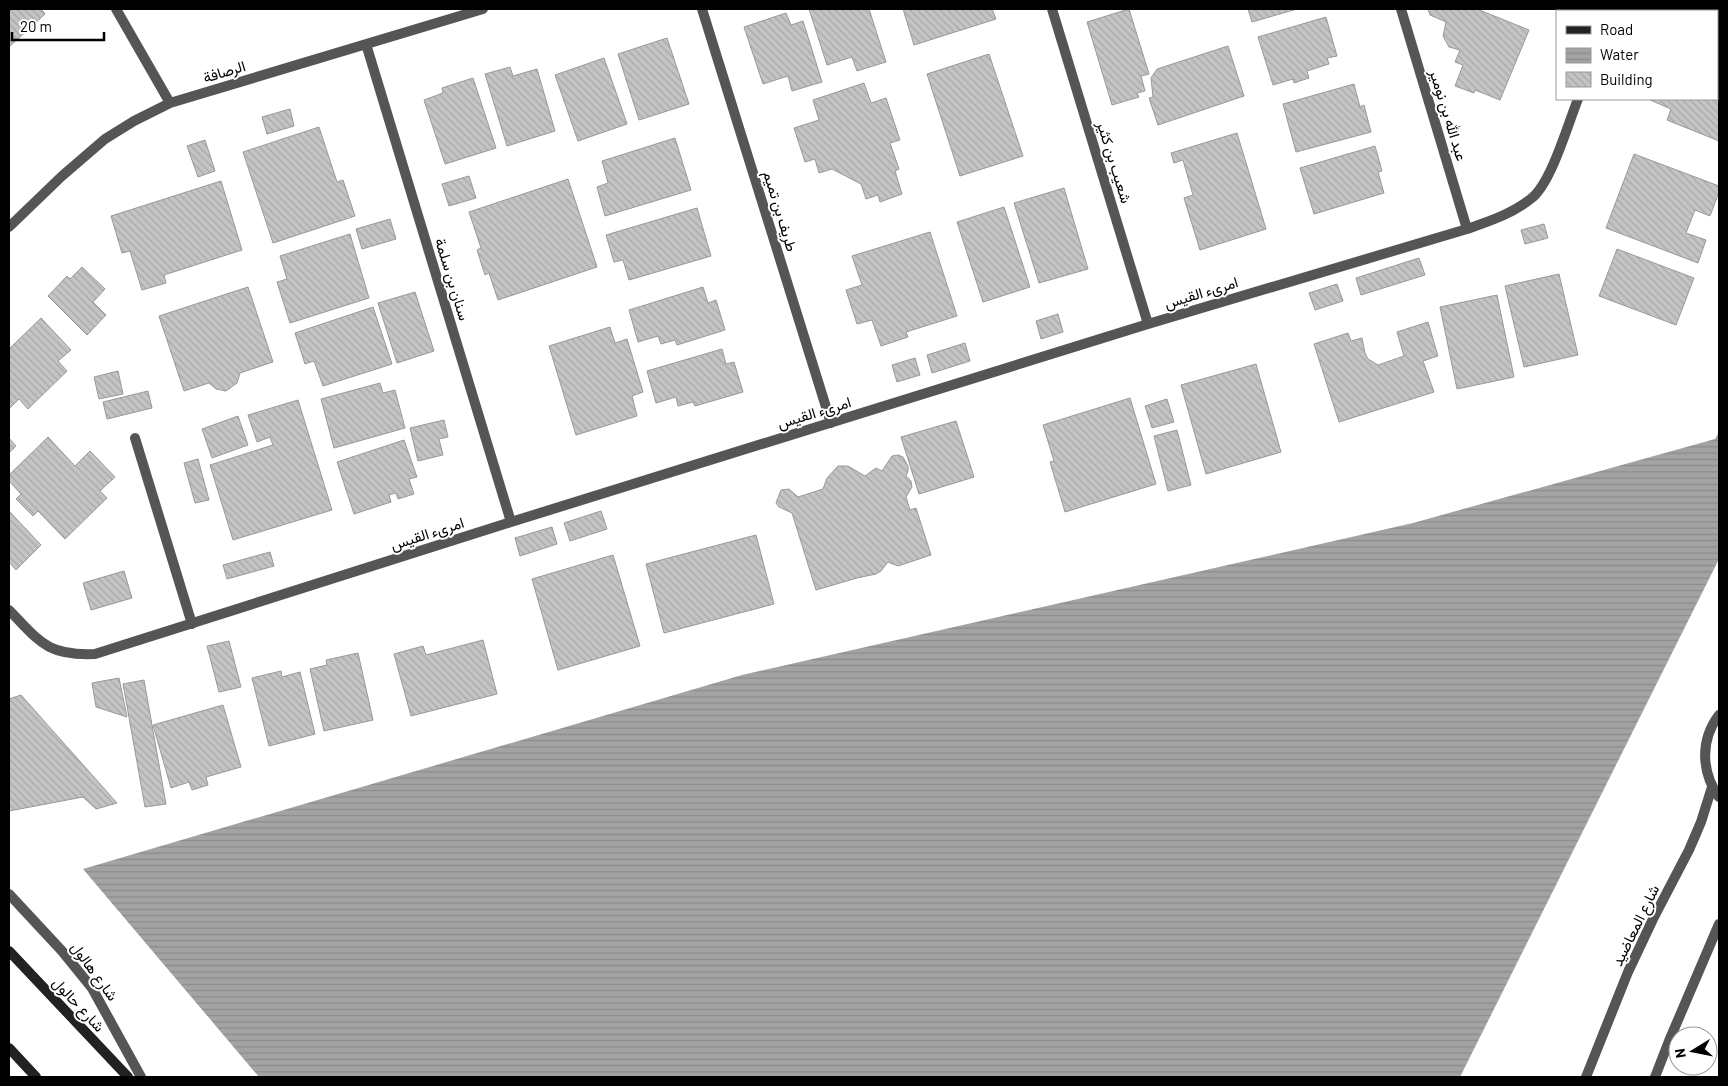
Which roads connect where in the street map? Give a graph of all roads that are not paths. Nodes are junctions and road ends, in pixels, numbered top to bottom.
1 (116, 9) edge
2 (484, 9) edge
3 (702, 9) edge
4 (1052, 9) edge
5 (1401, 9) edge
6 (366, 44) junction
7 (1578, 100) edge
8 (170, 104) junction
9 (9, 227) edge
10 (1468, 229) junction
11 (1148, 324) junction
12 (831, 423) junction
13 (135, 438) dead end
14 (511, 522) junction
15 (9, 610) edge
16 (192, 624) junction
17 (1719, 715) edge
18 (1712, 787) junction
19 (1719, 797) edge
20 (9, 894) edge
21 (1719, 924) edge
22 (9, 951) edge
23 (9, 1048) edge
24 (36, 1077) edge
25 (128, 1077) edge
26 (142, 1077) edge
27 (1586, 1077) edge
28 (1655, 1077) edge

1 - 8 street
2 - 6 street, الرصافة
3 - 12 street, طريف بن تميم
4 - 11 street, شعيب بن كثير
5 - 10 street, عبد الله بن نومير
6 - 8 street, الرصافة
6 - 14 street, سنان بن سلمة
7 - 10 street, امرىء القيس
8 - 9 street, الرصافة
10 - 11 street, امرىء القيس
11 - 12 street, امرىء القيس
12 - 14 street, امرىء القيس
13 - 16 street
14 - 16 street, امرىء القيس
15 - 16 street, امرىء القيس
17 - 18 street
18 - 19 street
18 - 27 street, شارع المعاضيد
20 - 26 street, شارع هالول
21 - 28 street
22 - 25 main road, شارع حالول
23 - 24 main road

